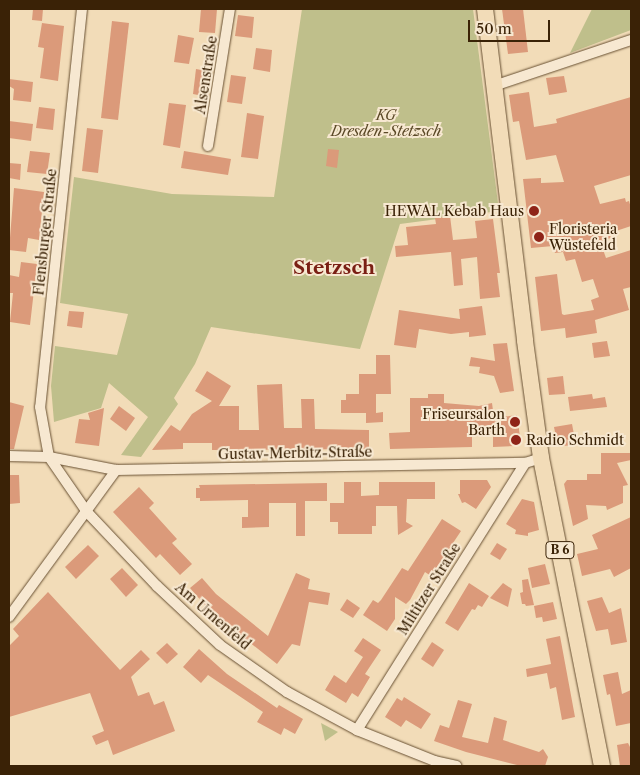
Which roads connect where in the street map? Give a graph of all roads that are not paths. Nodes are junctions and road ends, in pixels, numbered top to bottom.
1 (82, 9) edge
2 (230, 9) edge
3 (485, 9) edge
4 (631, 40) edge
5 (494, 86) junction
6 (208, 146) dead end
7 (9, 456) edge
8 (49, 457) junction
9 (541, 458) junction
10 (525, 463) junction
11 (116, 470) junction
12 (87, 512) junction
13 (9, 617) edge
14 (357, 730) junction
15 (456, 766) edge
16 (602, 766) edge

1 - 8 street, Flensburger Straße
2 - 6 street, Alsenstraße
3 - 5 main road, B 6
4 - 5 street
5 - 9 main road, B 6
7 - 8 street, Gustav-Merbitz-Straße
8 - 11 street, Gustav-Merbitz-Straße
8 - 12 street, Am Urnenfeld
9 - 10 street, Gustav-Merbitz-Straße
9 - 16 main road, B 6
10 - 11 street, Gustav-Merbitz-Straße
10 - 14 street, Miltitzer Straße
11 - 12 street
12 - 13 street
12 - 14 street, Am Urnenfeld
14 - 15 street, Am Urnenfeld

